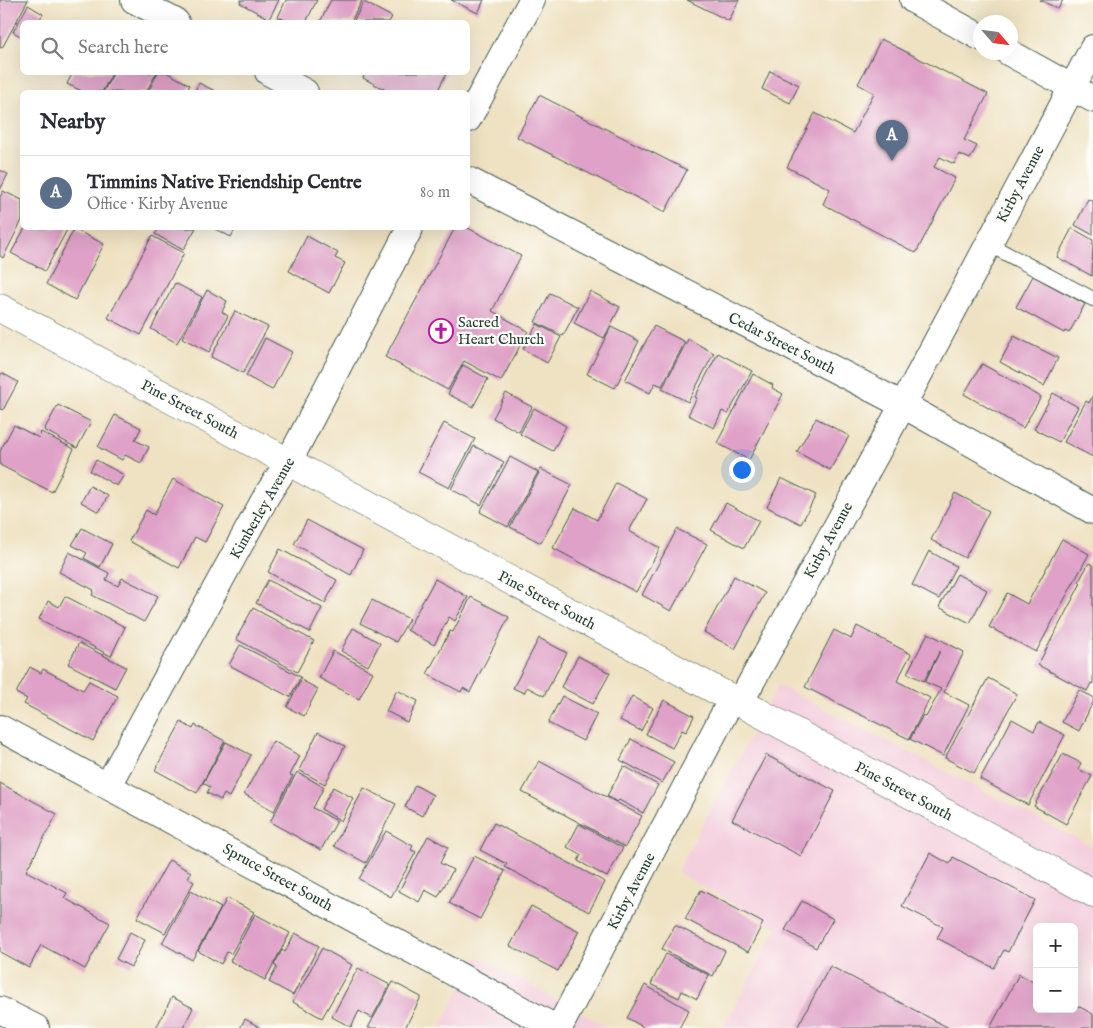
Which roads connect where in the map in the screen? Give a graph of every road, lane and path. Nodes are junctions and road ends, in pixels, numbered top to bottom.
1 (134, 0) edge
2 (532, 0) edge
3 (913, 0) edge
4 (172, 20) edge
5 (973, 33) edge
6 (1093, 48) edge
7 (1018, 58) edge
8 (274, 75) edge
9 (301, 90) edge
10 (1082, 93) edge
11 (470, 115) edge
12 (470, 181) edge
13 (409, 230) edge
14 (988, 244) junction
15 (1093, 299) edge
16 (0, 308) edge
17 (903, 405) junction
18 (288, 461) junction
19 (1093, 510) edge
20 (741, 701) junction
21 (0, 728) edge
22 (108, 785) junction
23 (1093, 893) edge
24 (0, 1010) edge
25 (36, 1028) edge
26 (557, 1028) edge

1 - 4 street
2 - 11 street
3 - 5 street
6 - 10 street, Kirby Avenue
7 - 10 street
8 - 9 street
10 - 14 street, Kirby Avenue
12 - 17 street, Cedar Street South
13 - 18 street, Kimberley Avenue
14 - 15 lane
14 - 17 street, Kirby Avenue
16 - 18 street, Pine Street South
17 - 19 street, Cedar Street South
17 - 20 street, Kirby Avenue
18 - 20 street, Pine Street South
18 - 22 street, Kimberley Avenue
20 - 23 street, Pine Street South
20 - 26 street, Kirby Avenue
21 - 22 street, Spruce Street South
22 - 26 street, Spruce Street South
24 - 25 street

